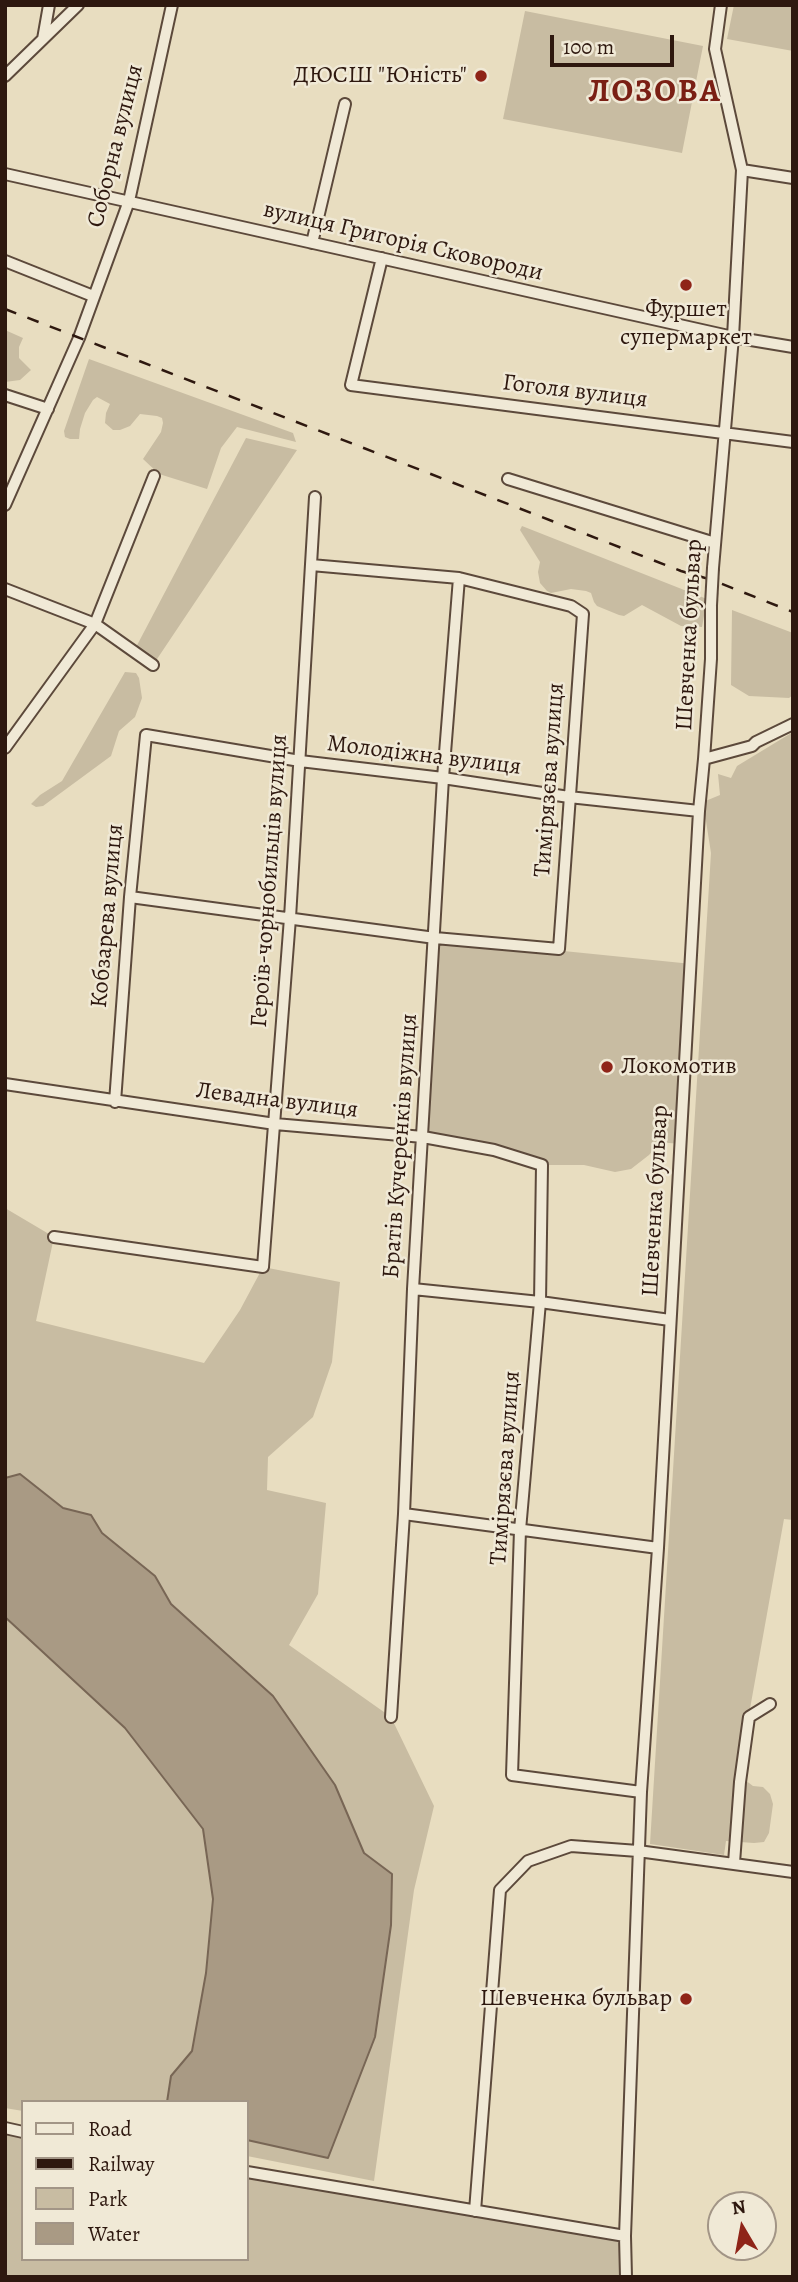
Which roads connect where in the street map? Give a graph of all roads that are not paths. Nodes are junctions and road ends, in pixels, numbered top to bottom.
1 (49, 5) edge
2 (78, 5) edge
3 (172, 5) edge
4 (720, 5) edge
5 (43, 39) junction
6 (5, 76) edge
7 (345, 104) dead end
8 (742, 170) junction
9 (5, 174) edge
10 (793, 178) edge
11 (129, 201) junction
12 (312, 243) junction
13 (382, 258) junction
14 (5, 261) edge
15 (93, 296) junction
16 (733, 337) junction
17 (793, 347) edge
18 (5, 395) edge
19 (48, 409) junction
20 (726, 433) junction
21 (793, 442) edge
22 (154, 476) dead end
23 (508, 479) dead end
24 (315, 497) dead end
25 (5, 505) edge
26 (715, 543) junction
27 (311, 565) junction
28 (459, 578) junction
29 (5, 589) edge
30 (95, 624) junction
31 (153, 665) dead end
32 (793, 724) edge
33 (146, 735) joint
34 (5, 748) edge
35 (704, 759) junction
36 (300, 761) junction
37 (443, 778) junction
38 (569, 797) junction
39 (698, 811) junction
40 (130, 897) junction
41 (290, 918) junction
42 (435, 938) junction
43 (5, 1084) edge
44 (115, 1101) junction
45 (275, 1124) junction
46 (423, 1137) junction
47 (541, 1165) joint
48 (54, 1237) dead end
49 (413, 1289) junction
50 (540, 1302) junction
51 (670, 1320) junction
52 (404, 1514) junction
53 (520, 1530) junction
54 (658, 1548) junction
55 (770, 1704) dead end
56 (391, 1717) dead end
57 (641, 1792) junction
58 (638, 1851) junction
59 (734, 1863) junction
60 (793, 1872) edge
61 (248, 2172) edge
62 (475, 2211) junction
63 (625, 2236) junction
64 (626, 2277) edge

1 - 5 street
2 - 5 street
3 - 11 street, Соборна вулиця
4 - 8 street, Шевченка бульвар
5 - 6 street
7 - 12 street
8 - 10 street
8 - 16 street, Шевченка бульвар
9 - 11 street, вулиця Григорія Сковороди
11 - 12 street, вулиця Григорія Сковороди
11 - 15 street, Соборна вулиця
12 - 13 street, вулиця Григорія Сковороди
13 - 16 street, вулиця Григорія Сковороди
13 - 20 street, Гоголя вулиця
14 - 15 street
15 - 19 street, Соборна вулиця
16 - 17 street, вулиця Григорія Сковороди
16 - 20 street, Шевченка бульвар
18 - 19 street
19 - 25 street, Соборна вулиця
20 - 21 street, Гоголя вулиця
20 - 26 street, Шевченка бульвар
22 - 30 street
23 - 26 street
24 - 27 street, Героїв-чорнобильців вулиця
26 - 35 street, Шевченка бульвар, bridge
27 - 28 street
27 - 36 street, Героїв-чорнобильців вулиця
28 - 37 street, Братів Кучеренків вулиця
28 - 38 street, Тимірязєва вулиця
29 - 30 street
30 - 31 street
30 - 34 street
32 - 35 street
33 - 36 street, Молодіжна вулиця
33 - 40 street, Кобзарева вулиця
35 - 39 street, Шевченка бульвар
36 - 37 street, Молодіжна вулиця
36 - 41 street, Героїв-чорнобильців вулиця
37 - 38 street, Молодіжна вулиця
37 - 42 street, Братів Кучеренків вулиця
38 - 39 street, Молодіжна вулиця
38 - 42 street, Тимірязєва вулиця
39 - 51 street, Шевченка бульвар
40 - 41 street
40 - 44 street, Кобзарева вулиця
41 - 42 street
41 - 45 street, Героїв-чорнобильців вулиця
42 - 46 street, Братів Кучеренків вулиця
43 - 44 street, Левадна вулиця
44 - 45 street, Левадна вулиця
45 - 46 street, Левадна вулиця
45 - 48 street, Героїв-чорнобильців вулиця
46 - 47 street, Левадна вулиця
46 - 49 street, Братів Кучеренків вулиця
47 - 50 street, Тимірязєва вулиця
49 - 50 street
49 - 52 street, Братів Кучеренків вулиця
50 - 51 street
50 - 53 street, Тимірязєва вулиця
51 - 54 street, Шевченка бульвар
52 - 53 street
52 - 56 street, Братів Кучеренків вулиця
53 - 54 street
53 - 57 street, Тимірязєва вулиця
54 - 57 street, Шевченка бульвар
55 - 59 street
57 - 58 street, Шевченка бульвар
58 - 59 street
58 - 62 street
58 - 63 street, Шевченка бульвар
59 - 60 street
61 - 62 street
62 - 63 street
63 - 64 street, Шевченка бульвар

